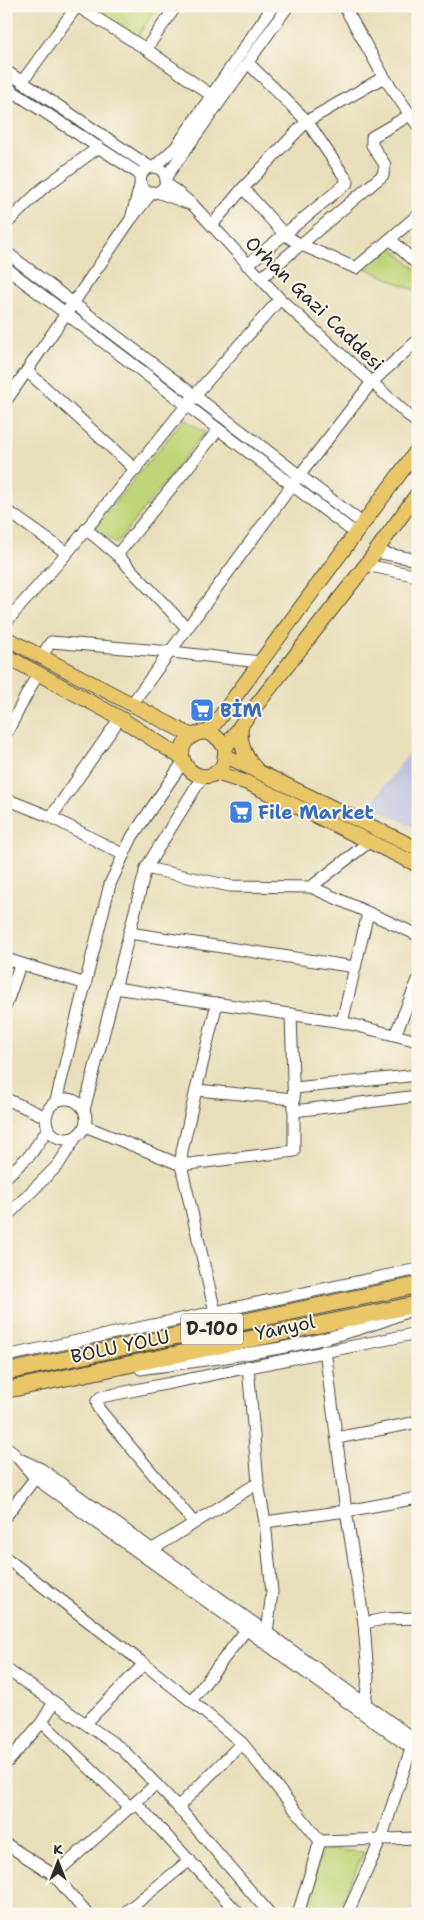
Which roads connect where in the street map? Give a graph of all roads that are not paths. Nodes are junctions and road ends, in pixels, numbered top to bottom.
1 (77, 6) edge
2 (273, 6) edge
3 (288, 6) edge
4 (344, 6) edge
5 (173, 7) edge
6 (146, 49) junction
7 (248, 62) junction
8 (6, 71) edge
9 (384, 77) junction
10 (22, 82) junction
11 (8, 92) edge
12 (211, 95) junction
13 (307, 120) junction
14 (416, 122) edge
15 (99, 147) junction
16 (152, 167) junction
17 (141, 178) junction
18 (348, 182) junction
19 (160, 186) junction
20 (243, 188) junction
21 (357, 195) junction
22 (418, 215) edge
23 (131, 219) junction
24 (6, 224) edge
25 (212, 226) junction
26 (284, 234) junction
27 (390, 239) junction
28 (299, 244) junction
29 (6, 252) edge
30 (247, 265) junction
31 (418, 265) edge
32 (6, 268) edge
33 (261, 278) junction
34 (280, 299) junction
35 (75, 303) junction
36 (68, 314) junction
37 (418, 340) edge
38 (28, 372) junction
39 (372, 382) junction
40 (194, 396) junction
41 (6, 401) edge
42 (187, 405) junction
43 (418, 424) edge
44 (218, 430) junction
45 (418, 449) edge
46 (136, 470) junction
47 (296, 481) junction
48 (418, 493) edge
49 (6, 510) edge
50 (358, 528) junction
51 (86, 529) junction
52 (376, 552) junction
53 (67, 553) junction
54 (117, 556) junction
55 (418, 560) edge
56 (366, 564) junction
57 (418, 576) edge
58 (6, 622) edge
59 (187, 628) junction
60 (6, 638) edge
61 (172, 652) junction
62 (6, 656) edge
63 (41, 657) junction
64 (260, 662) junction
65 (38, 673) junction
66 (131, 705) junction
67 (120, 718) junction
68 (241, 725) junction
69 (208, 733) junction
70 (6, 734) edge
71 (192, 736) junction
72 (226, 752) junction
73 (183, 760) junction
74 (261, 774) junction
75 (209, 775) junction
76 (6, 799) edge
77 (51, 817) junction
78 (369, 842) junction
79 (418, 849) edge
80 (122, 854) junction
81 (418, 865) edge
82 (146, 868) junction
83 (311, 887) junction
84 (368, 913) junction
85 (129, 933) junction
86 (418, 935) edge
87 (6, 959) edge
88 (20, 965) junction
89 (355, 967) junction
90 (418, 980) edge
91 (86, 984) junction
92 (115, 988) junction
93 (217, 1003) junction
94 (6, 1005) edge
95 (291, 1014) junction
96 (342, 1022) junction
97 (395, 1035) junction
98 (418, 1042) edge
99 (418, 1075) edge
100 (196, 1090) junction
101 (418, 1096) edge
102 (6, 1099) edge
103 (294, 1099) junction
104 (56, 1101) junction
105 (84, 1110) junction
106 (46, 1117) junction
107 (85, 1126) junction
108 (48, 1129) junction
109 (76, 1137) junction
110 (181, 1165) junction
111 (6, 1177) edge
112 (6, 1217) edge
113 (418, 1269) edge
114 (418, 1285) edge
115 (418, 1306) edge
116 (215, 1312) junction
117 (370, 1327) junction
118 (418, 1333) edge
119 (303, 1342) junction
120 (365, 1342) junction
121 (325, 1350) junction
122 (6, 1356) edge
123 (248, 1366) junction
124 (6, 1372) edge
125 (6, 1390) edge
126 (418, 1422) edge
127 (337, 1438) junction
128 (6, 1446) edge
129 (38, 1474) junction
130 (258, 1483) junction
131 (418, 1498) edge
132 (346, 1511) junction
133 (6, 1516) edge
134 (265, 1522) junction
135 (194, 1523) junction
136 (152, 1549) junction
137 (6, 1558) edge
138 (417, 1617) edge
139 (364, 1623) junction
140 (246, 1630) junction
141 (267, 1633) junction
142 (144, 1664) junction
143 (6, 1669) edge
144 (191, 1701) junction
145 (54, 1702) junction
146 (365, 1704) junction
147 (42, 1722) junction
148 (86, 1723) junction
149 (242, 1743) junction
150 (416, 1745) edge
151 (6, 1764) edge
152 (156, 1784) junction
153 (134, 1805) junction
154 (178, 1807) junction
155 (418, 1838) edge
156 (381, 1839) junction
157 (320, 1841) junction
158 (6, 1844) edge
159 (190, 1860) junction
160 (54, 1875) junction
161 (87, 1914) edge
162 (123, 1914) edge
163 (239, 1914) edge
164 (270, 1914) edge
165 (298, 1914) edge
166 (347, 1914) edge

1 - 6 street
1 - 10 street
2 - 12 street
3 - 7 street
4 - 9 street
5 - 6 street
6 - 12 street
7 - 13 street
7 - 19 street
8 - 10 street
9 - 13 street
9 - 14 street
10 - 16 street
11 - 15 street
12 - 16 street
13 - 18 street
13 - 20 street
14 - 21 street
15 - 17 street
15 - 24 street
16 - 17 street
16 - 19 street
17 - 19 street
17 - 23 street
18 - 21 street
18 - 26 street
19 - 23 street
19 - 25 street, Orhan Gazi Caddesi
20 - 25 street
20 - 26 street
21 - 28 street
22 - 27 street
23 - 35 street
25 - 30 street, Orhan Gazi Caddesi
26 - 28 street
26 - 30 street
27 - 28 street
27 - 31 street
28 - 33 street
29 - 35 street
30 - 33 street, Orhan Gazi Caddesi
32 - 36 street
33 - 34 street, Orhan Gazi Caddesi
34 - 39 street, Orhan Gazi Caddesi
34 - 40 street
35 - 36 street
35 - 40 street
36 - 38 street
36 - 42 street
37 - 39 street
38 - 41 street
38 - 46 street
39 - 43 street, Orhan Gazi Caddesi
39 - 47 street
40 - 42 street
40 - 47 street
42 - 44 street
42 - 46 street
44 - 47 street
44 - 54 street
45 - 50 main road
46 - 51 street
47 - 50 street
47 - 59 street
48 - 52 main road
49 - 53 street
50 - 64 main road
51 - 53 street
51 - 54 street
52 - 55 street
52 - 56 main road
53 - 58 street
54 - 59 street
56 - 57 street
56 - 68 main road
59 - 61 street
60 - 63 main road
61 - 63 street
61 - 64 street
61 - 66 street
62 - 65 main road
63 - 66 main road
64 - 69 main road
65 - 67 main road
65 - 70 street
66 - 71 main road
67 - 73 main road
67 - 77 street
68 - 72 main road
68 - 74 main road
69 - 71 main road
69 - 72 main road
71 - 73 main road
72 - 74 main road
72 - 75 main road
73 - 75 main road
73 - 80 street
74 - 79 main road
75 - 78 main road
75 - 82 street
76 - 77 street
77 - 80 street
78 - 81 main road
78 - 83 street
80 - 91 street
82 - 83 street
82 - 85 street
83 - 84 street
84 - 86 street
84 - 89 street
85 - 89 street
85 - 92 street
87 - 88 street
88 - 91 street
88 - 94 street
89 - 96 street
90 - 97 street
91 - 104 street
92 - 93 street
92 - 105 street
93 - 95 street
93 - 100 street
95 - 96 street
95 - 103 street
96 - 97 street
97 - 98 street
99 - 103 street
100 - 103 street
100 - 110 street
101 - 103 street
102 - 106 street
103 - 110 street
104 - 105 street
104 - 106 street
105 - 107 street
106 - 108 street
107 - 109 street
107 - 110 street
108 - 109 street
108 - 111 street
109 - 112 street
110 - 116 street
113 - 116 street, Yanyol
114 - 124 highway, D-100
115 - 117 street, Yanyol
115 - 125 highway, BOLU YOLU / D-100
116 - 122 street, Yanyol
117 - 119 street, Yanyol
117 - 120 street
118 - 120 street
119 - 121 street
119 - 125 street, Yanyol
120 - 121 street
121 - 123 street
121 - 127 street
123 - 130 street
123 - 135 street
126 - 127 street
127 - 132 street
128 - 129 street
129 - 133 street
129 - 136 street
129 - 140 street
130 - 134 street
130 - 135 street
131 - 132 street
132 - 134 street
132 - 139 street
134 - 141 street
135 - 136 street
136 - 141 street
137 - 142 street
138 - 139 street
139 - 146 street
140 - 144 street
140 - 150 street
141 - 146 street
142 - 144 street
142 - 148 street
143 - 145 street
144 - 149 street
145 - 147 street
145 - 148 street
146 - 150 street
147 - 151 street
147 - 153 street
148 - 152 street
149 - 154 street
149 - 157 street
150 - 156 street
152 - 153 street
152 - 154 street
153 - 159 street
153 - 160 street
154 - 164 street
155 - 156 street
156 - 157 street
156 - 166 street
157 - 165 street
158 - 160 street
159 - 162 street
159 - 163 street
160 - 161 street

